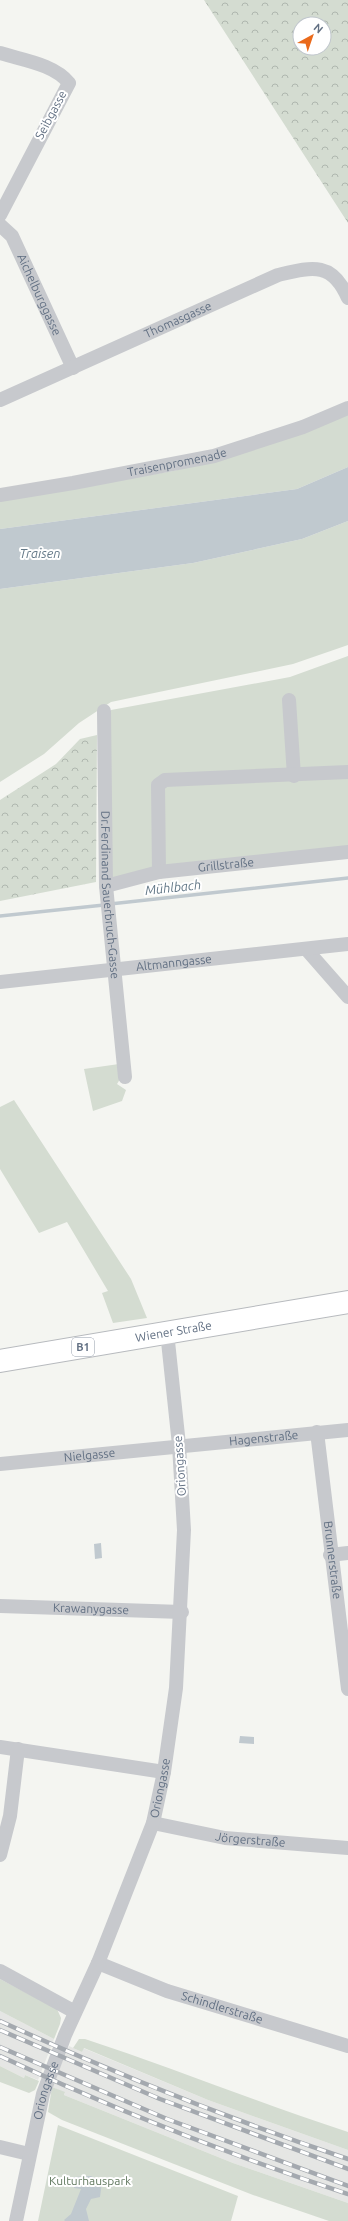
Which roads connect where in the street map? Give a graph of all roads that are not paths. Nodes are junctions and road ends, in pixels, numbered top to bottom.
1 (0, 53) edge
2 (0, 215) edge
3 (0, 225) edge
4 (348, 298) edge
5 (74, 368) junction
6 (0, 400) edge
7 (348, 408) edge
8 (0, 495) edge
9 (289, 700) dead end
10 (104, 711) dead end
11 (348, 772) edge
12 (294, 776) junction
13 (348, 852) edge
14 (159, 872) junction
15 (106, 886) junction
16 (348, 944) edge
17 (306, 949) junction
18 (113, 969) junction
19 (0, 982) edge
20 (348, 997) edge
21 (125, 1077) dead end
22 (348, 1302) edge
23 (167, 1332) junction
24 (0, 1361) edge
25 (348, 1430) edge
26 (317, 1432) junction
27 (179, 1445) junction
28 (0, 1464) edge
29 (348, 1553) edge
30 (330, 1555) junction
31 (0, 1606) edge
32 (182, 1612) junction
33 (348, 1686) edge
34 (348, 1689) edge
35 (0, 1747) edge
36 (18, 1750) junction
37 (164, 1772) junction
38 (153, 1823) junction
39 (348, 1848) edge
40 (0, 1855) edge
41 (98, 1963) junction
42 (0, 1971) edge
43 (75, 2012) junction
44 (348, 2046) edge
45 (0, 2148) edge
46 (29, 2154) junction
47 (16, 2221) edge

1 - 2 street, Seibgasse
3 - 5 street, Aichelburggasse
4 - 5 street, Thomasgasse
5 - 6 street, Thomasgasse
7 - 8 street, Traisenpromenade
9 - 12 street
10 - 15 street, Dr.Ferdinand Sauerbruch-Gasse
11 - 12 street
12 - 14 street
13 - 14 street, Grillstraße
14 - 15 street, Grillstraße
15 - 18 street, Dr.Ferdinand Sauerbruch-Gasse
16 - 17 street, Altmanngasse
17 - 18 street, Altmanngasse
17 - 20 street
18 - 19 street, Altmanngasse
18 - 21 street, Dr.Ferdinand Sauerbruch-Gasse
22 - 23 main road, Wiener Straße / B1
23 - 24 main road, Wiener Straße / B1
23 - 27 street, Oriongasse
25 - 26 street, Hagenstraße
26 - 27 street, Hagenstraße
26 - 30 street, Brunnerstraße
27 - 28 street, Nielgasse
27 - 32 street, Oriongasse
29 - 30 street
30 - 33 street, Brunnerstraße
31 - 32 street, Krawanygasse
32 - 37 street, Oriongasse
33 - 34 street, Brunnerstraße
35 - 36 street
36 - 37 street
36 - 40 street
37 - 38 street, Oriongasse
38 - 39 street, Jörgerstraße
38 - 41 street, Oriongasse
41 - 43 street, Oriongasse
41 - 44 street, Schindlerstraße
42 - 43 street
43 - 46 street, Oriongasse
45 - 46 street
46 - 47 street, Oriongasse

